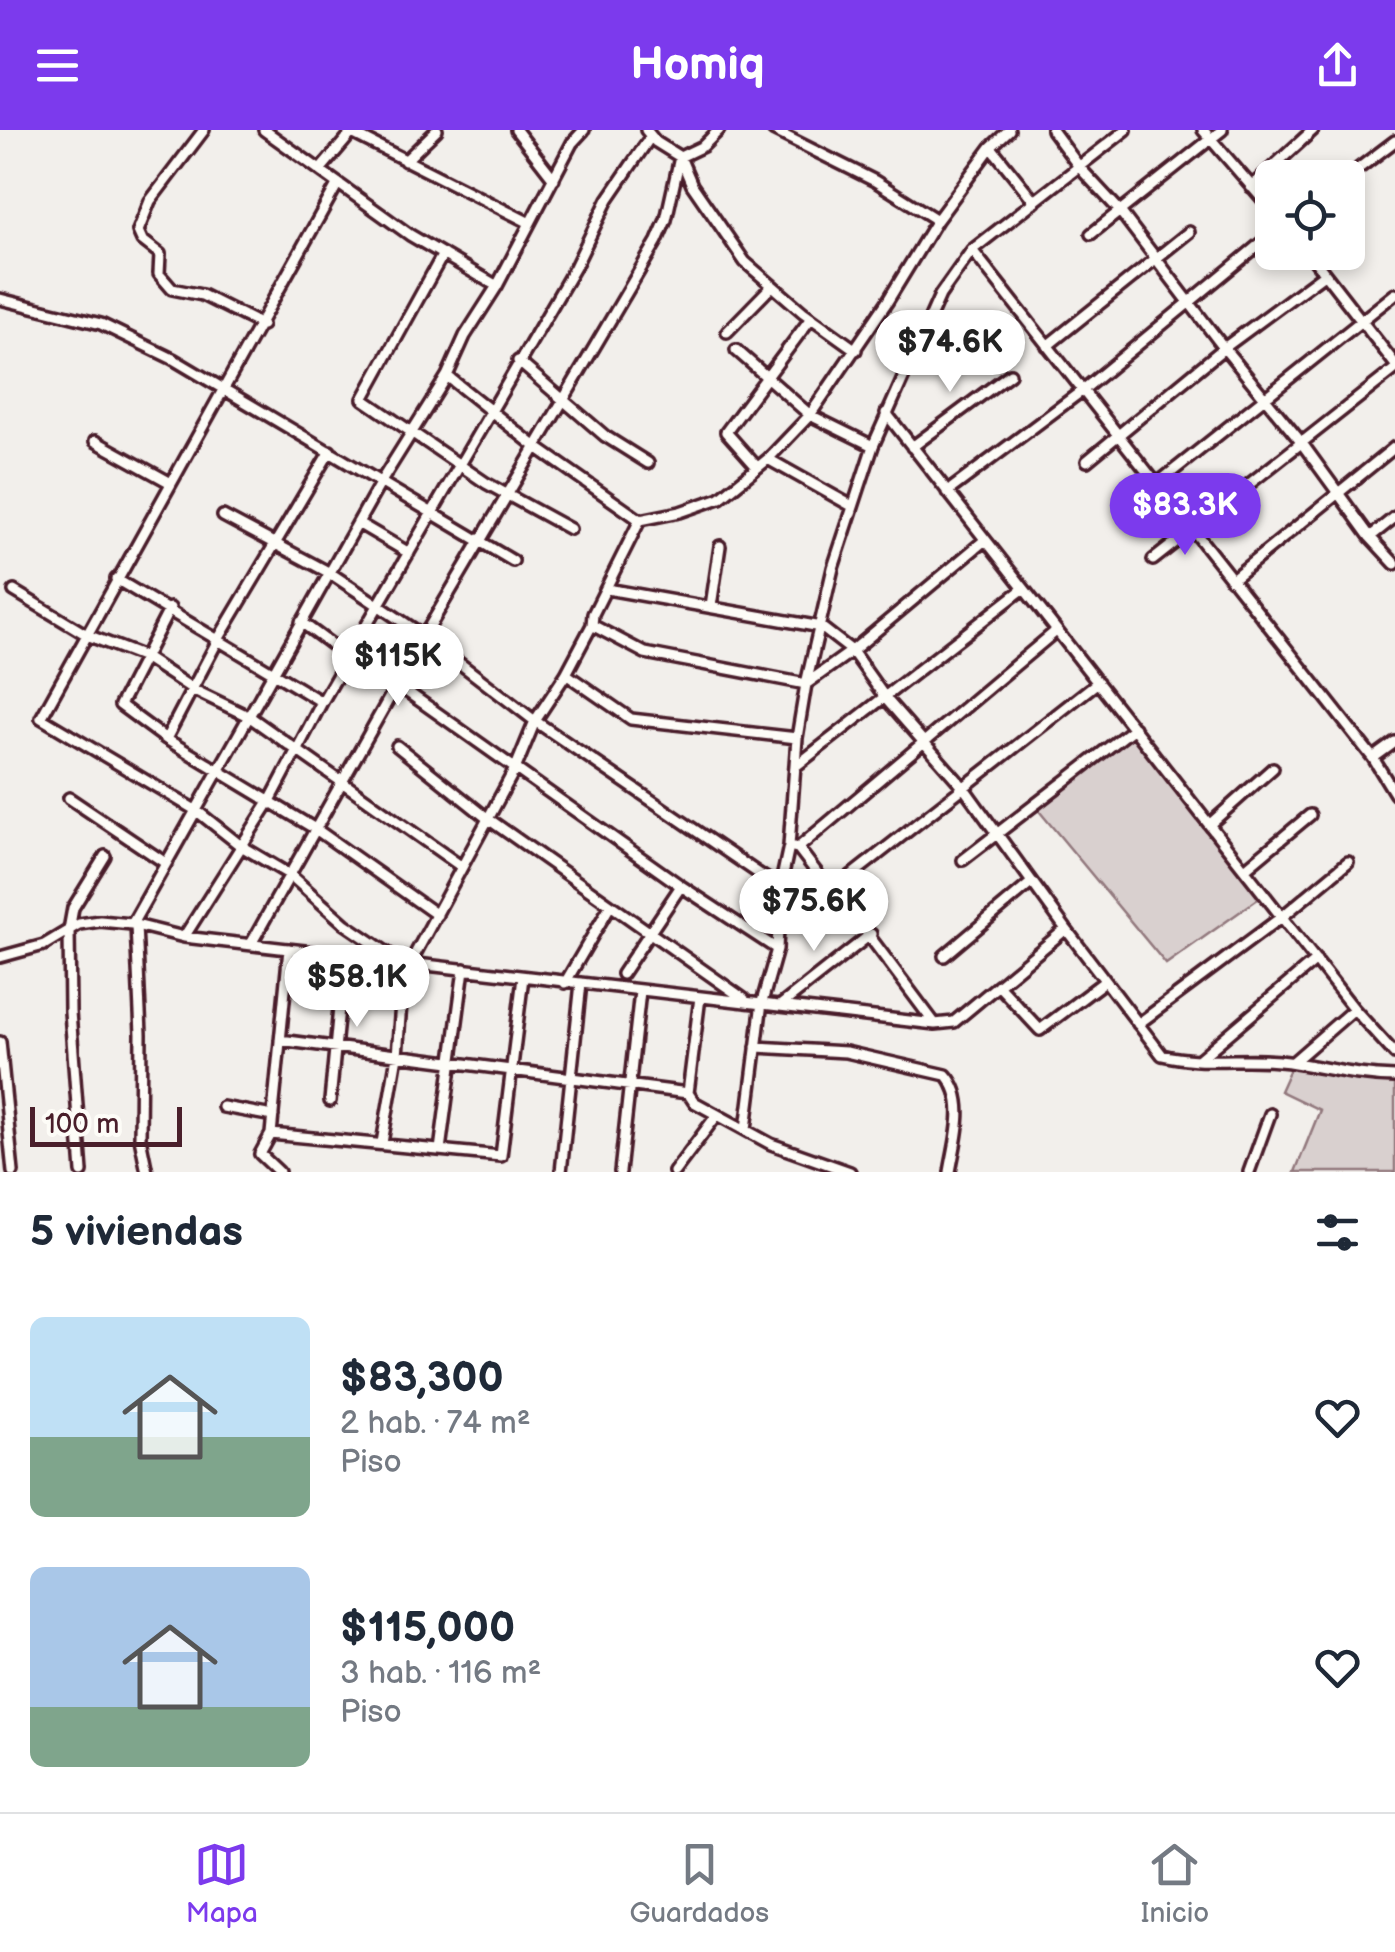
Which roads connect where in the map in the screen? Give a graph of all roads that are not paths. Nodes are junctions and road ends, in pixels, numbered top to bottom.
1 (204, 130) edge
2 (436, 130) edge
3 (516, 130) edge
4 (584, 130) edge
5 (719, 130) edge
6 (772, 130) edge
7 (1009, 130) edge
8 (1052, 130) edge
9 (1126, 130) edge
10 (1222, 130) edge
11 (1313, 130) edge
12 (271, 132) edge
13 (353, 132) edge
14 (648, 133) edge
15 (795, 134) edge
16 (1207, 135) edge
17 (1395, 141) edge
18 (992, 147) junction
19 (680, 157) junction
20 (404, 162) junction
21 (1365, 164) edge
22 (1080, 168) junction
23 (320, 170) junction
24 (554, 179) junction
25 (338, 183) junction
26 (1251, 187) junction
27 (1255, 191) edge
28 (1035, 202) junction
29 (1119, 210) junction
30 (937, 220) junction
31 (530, 223) junction
32 (1190, 232) dead end
33 (1091, 234) dead end
34 (1255, 248) edge
35 (972, 250) junction
36 (443, 254) junction
37 (1154, 260) junction
38 (1321, 270) edge
39 (1324, 274) junction
40 (497, 286) junction
41 (772, 287) junction
42 (1395, 294) edge
43 (0, 299) edge
44 (1188, 302) junction
45 (811, 318) junction
46 (1362, 320) junction
47 (262, 325) junction
48 (727, 332) dead end
49 (1046, 346) junction
50 (1224, 348) junction
51 (736, 350) dead end
52 (856, 350) junction
53 (518, 361) junction
54 (1395, 366) edge
55 (1010, 374) dead end
56 (447, 376) junction
57 (767, 378) junction
58 (222, 390) junction
59 (1083, 390) junction
60 (562, 398) junction
61 (1265, 400) junction
62 (490, 410) junction
63 (886, 413) junction
64 (810, 416) junction
65 (412, 430) junction
66 (1120, 437) junction
67 (95, 441) dead end
68 (1301, 442) junction
69 (874, 446) junction
70 (536, 447) junction
71 (912, 447) junction
72 (1395, 448) edge
73 (330, 451) junction
74 (768, 458) junction
75 (1087, 461) dead end
76 (459, 464) junction
77 (648, 464) dead end
78 (757, 468) junction
79 (382, 480) junction
80 (171, 483) junction
81 (1157, 485) junction
82 (947, 492) junction
83 (1339, 492) junction
84 (508, 496) junction
85 (852, 506) junction
86 (1124, 510) dead end
87 (431, 512) junction
88 (223, 516) dead end
89 (1395, 517) edge
90 (640, 520) junction
91 (358, 523) junction
92 (1191, 527) junction
93 (570, 529) dead end
94 (1370, 537) junction
95 (984, 540) junction
96 (481, 543) junction
97 (277, 545) junction
98 (720, 546) dead end
99 (408, 553) junction
100 (1153, 560) dead end
101 (514, 561) dead end
102 (1395, 564) edge
103 (330, 573) junction
104 (116, 579) junction
105 (1231, 580) junction
106 (1024, 589) junction
107 (606, 590) junction
108 (14, 591) dead end
109 (379, 606) junction
110 (711, 606) junction
111 (170, 608) junction
112 (301, 622) junction
113 (592, 625) junction
114 (821, 627) junction
115 (1056, 630) junction
116 (86, 634) junction
117 (424, 636) junction
118 (218, 638) junction
119 (852, 651) junction
120 (351, 652) junction
121 (144, 657) junction
122 (273, 670) junction
123 (566, 674) junction
124 (1098, 682) junction
125 (396, 684) junction
126 (806, 684) junction
127 (194, 690) junction
128 (886, 699) junction
129 (322, 702) junction
130 (250, 717) junction
131 (535, 721) junction
132 (1134, 728) junction
133 (797, 738) junction
134 (166, 739) junction
135 (1395, 742) edge
136 (926, 743) junction
137 (398, 746) dead end
138 (297, 751) junction
139 (1373, 758) junction
140 (516, 766) junction
141 (796, 766) junction
142 (217, 768) junction
143 (1273, 768) dead end
144 (340, 782) junction
145 (964, 788) junction
146 (1395, 794) edge
147 (69, 798) dead end
148 (270, 801) junction
149 (197, 810) junction
150 (1310, 815) dead end
151 (487, 818) junction
152 (1210, 824) junction
153 (317, 830) junction
154 (996, 836) junction
155 (241, 846) junction
156 (794, 847) junction
157 (105, 856) dead end
158 (963, 860) dead end
159 (164, 862) junction
160 (1348, 862) dead end
161 (462, 867) junction
162 (1245, 869) junction
163 (290, 875) junction
164 (1031, 883) junction
165 (680, 886) junction
166 (780, 888) junction
167 (834, 889) junction
168 (610, 906) junction
169 (437, 914) junction
170 (1283, 916) junction
171 (134, 925) junction
172 (1066, 929) junction
173 (69, 930) junction
174 (648, 933) junction
175 (870, 934) junction
176 (184, 937) junction
177 (251, 944) junction
178 (289, 949) junction
179 (777, 949) junction
180 (0, 956) edge
181 (344, 956) junction
182 (944, 956) dead end
183 (1316, 960) junction
184 (404, 964) junction
185 (464, 970) junction
186 (622, 974) dead end
187 (522, 977) junction
188 (1104, 981) junction
189 (566, 983) junction
190 (581, 984) junction
191 (998, 985) junction
192 (640, 991) junction
193 (700, 997) junction
194 (746, 1001) junction
195 (762, 1002) junction
196 (781, 1004) junction
197 (1354, 1009) junction
198 (935, 1024) junction
199 (1138, 1024) junction
200 (280, 1040) junction
201 (0, 1042) edge
202 (336, 1047) junction
203 (756, 1047) junction
204 (1395, 1054) edge
205 (397, 1056) junction
206 (1198, 1060) junction
207 (1293, 1062) junction
208 (454, 1063) junction
209 (513, 1068) junction
210 (1395, 1077) edge
211 (572, 1078) junction
212 (630, 1086) junction
213 (688, 1093) junction
214 (330, 1101) dead end
215 (223, 1107) dead end
216 (1270, 1114) dead end
217 (717, 1115) junction
218 (272, 1116) junction
219 (746, 1129) junction
220 (271, 1134) junction
221 (382, 1143) junction
222 (440, 1150) junction
223 (811, 1156) junction
224 (12, 1172) edge
225 (82, 1172) edge
226 (147, 1172) edge
227 (279, 1172) edge
228 (561, 1172) edge
229 (620, 1172) edge
230 (674, 1172) edge
231 (822, 1172) edge
232 (850, 1172) edge
233 (950, 1172) edge
234 (1249, 1172) edge

1 - 47 street
2 - 20 street
3 - 24 street
4 - 24 street
5 - 19 street
6 - 15 street
7 - 18 street
8 - 22 street
9 - 22 street
10 - 16 street
11 - 26 street
12 - 23 street
13 - 20 street
13 - 23 street
14 - 19 street
14 - 53 street
15 - 30 street
16 - 26 street
16 - 29 street
17 - 21 street
18 - 28 street
18 - 30 street
19 - 41 street
19 - 60 street
20 - 31 street
22 - 28 street
22 - 29 street
23 - 25 street
24 - 31 street
25 - 36 street
25 - 47 street
26 - 27 street
28 - 35 street
29 - 33 street
29 - 37 street
30 - 52 street
31 - 40 street
32 - 37 street
34 - 44 street
35 - 49 street
35 - 63 street
36 - 40 street
36 - 65 street
37 - 44 street
37 - 49 street
38 - 39 street
39 - 46 street
39 - 50 street
40 - 56 street
41 - 45 street
41 - 48 street
42 - 46 street
43 - 58 street
44 - 50 street
44 - 59 street
45 - 52 street
45 - 57 street
46 - 54 street
46 - 61 street
47 - 58 street
49 - 59 street
50 - 61 street
50 - 66 street
51 - 57 street
52 - 64 street
53 - 60 street
53 - 62 street
54 - 68 street
55 - 71 street
56 - 62 street
56 - 65 street
57 - 64 street
57 - 78 street
58 - 73 street
58 - 80 street
59 - 66 street
59 - 82 street
60 - 70 street
60 - 77 street
61 - 68 street
61 - 81 street
62 - 70 street
62 - 76 street
63 - 69 street
63 - 71 street
64 - 69 street
64 - 74 street
65 - 76 street
65 - 79 street
66 - 75 street
66 - 81 street
67 - 80 street
68 - 83 street
68 - 92 street
69 - 85 street
70 - 84 street
70 - 90 street
71 - 82 street
72 - 83 street
73 - 79 street
73 - 97 street
74 - 78 street
74 - 85 street
76 - 84 street
76 - 87 street
78 - 90 street
79 - 87 street
79 - 91 street
80 - 104 street
81 - 86 street
81 - 92 street
82 - 95 street
83 - 94 street
83 - 105 street
84 - 93 street
84 - 96 street
85 - 114 street
87 - 96 street
87 - 99 street
88 - 97 street
89 - 94 street
90 - 107 street
91 - 99 street
91 - 103 street
92 - 100 street
92 - 105 street
94 - 102 street
95 - 106 street
95 - 119 street
96 - 101 street
96 - 117 street
97 - 103 street
97 - 118 street
98 - 110 street
99 - 109 street
103 - 109 street
103 - 112 street
104 - 111 street
104 - 116 street
105 - 139 street
106 - 115 street
106 - 128 street
107 - 110 street
107 - 113 street
108 - 116 street
109 - 117 street
109 - 120 street
110 - 114 street
111 - 118 street
111 - 121 street
112 - 120 street
112 - 122 street
113 - 123 street
113 - 126 street
114 - 119 street
114 - 126 street
115 - 124 street
115 - 136 street
116 - 121 street
116 - 149 street
117 - 125 street
117 - 131 street
118 - 122 street
118 - 127 street
119 - 126 street
119 - 128 street
120 - 125 street
120 - 129 street
121 - 127 street
121 - 134 street
122 - 129 street
122 - 130 street
123 - 131 street
123 - 133 street
124 - 132 street
124 - 145 street
125 - 140 street
125 - 144 street
126 - 133 street
127 - 130 street
127 - 134 street
128 - 136 street
128 - 141 street
129 - 138 street
130 - 138 street
130 - 142 street
131 - 140 street
131 - 166 street
132 - 152 street
132 - 154 street
133 - 141 street
134 - 142 street
135 - 139 street
136 - 145 street
136 - 156 street
137 - 151 street
138 - 144 street
138 - 148 street
139 - 146 street
140 - 151 street
140 - 165 street
141 - 156 street
142 - 148 street
142 - 149 street
143 - 152 street
144 - 153 street
144 - 161 street
145 - 154 street
145 - 167 street
147 - 159 street
148 - 153 street
148 - 155 street
149 - 155 street
149 - 159 street
150 - 162 street
151 - 161 street
151 - 168 street
152 - 162 street
153 - 163 street
153 - 169 street
154 - 158 street
154 - 164 street
155 - 163 street
155 - 176 street
156 - 166 street
156 - 167 street
157 - 173 street
159 - 171 street
160 - 170 street
161 - 169 street
162 - 170 street
163 - 177 street
163 - 184 street
164 - 172 street
164 - 182 street
165 - 174 street
165 - 179 street
166 - 179 street
167 - 175 street
168 - 174 street
168 - 189 street
169 - 184 street
170 - 183 street
170 - 199 street
171 - 173 street
171 - 176 street
171 - 226 street
172 - 188 street
172 - 191 street
173 - 180 street
173 - 225 street
174 - 186 street
174 - 194 street
175 - 196 street
175 - 198 street
176 - 177 street
177 - 178 street
178 - 181 street
178 - 200 street
179 - 195 street
181 - 184 street
181 - 202 street
183 - 197 street
183 - 206 street
184 - 185 street
184 - 205 street
185 - 187 street
185 - 208 street
187 - 189 street
187 - 209 street
188 - 191 street
188 - 199 street
189 - 190 street
190 - 192 street
190 - 211 street
191 - 198 street
192 - 193 street
192 - 212 street
193 - 194 street
193 - 213 street
194 - 195 street
195 - 196 street
195 - 203 street
196 - 198 street
197 - 204 street
197 - 207 street
199 - 206 street
200 - 202 street
200 - 218 street
201 - 224 street
202 - 205 street
202 - 214 street
203 - 219 street
203 - 233 street
205 - 208 street
205 - 221 street
206 - 207 street
207 - 210 street
208 - 209 street
208 - 222 street
209 - 211 street
209 - 222 street
211 - 212 street
211 - 228 street
212 - 213 street
212 - 229 street
213 - 217 street
215 - 218 street
216 - 234 street
217 - 219 street
217 - 230 street
218 - 220 street
219 - 223 street
220 - 221 street
220 - 227 street
221 - 222 street
223 - 231 street
223 - 232 street

